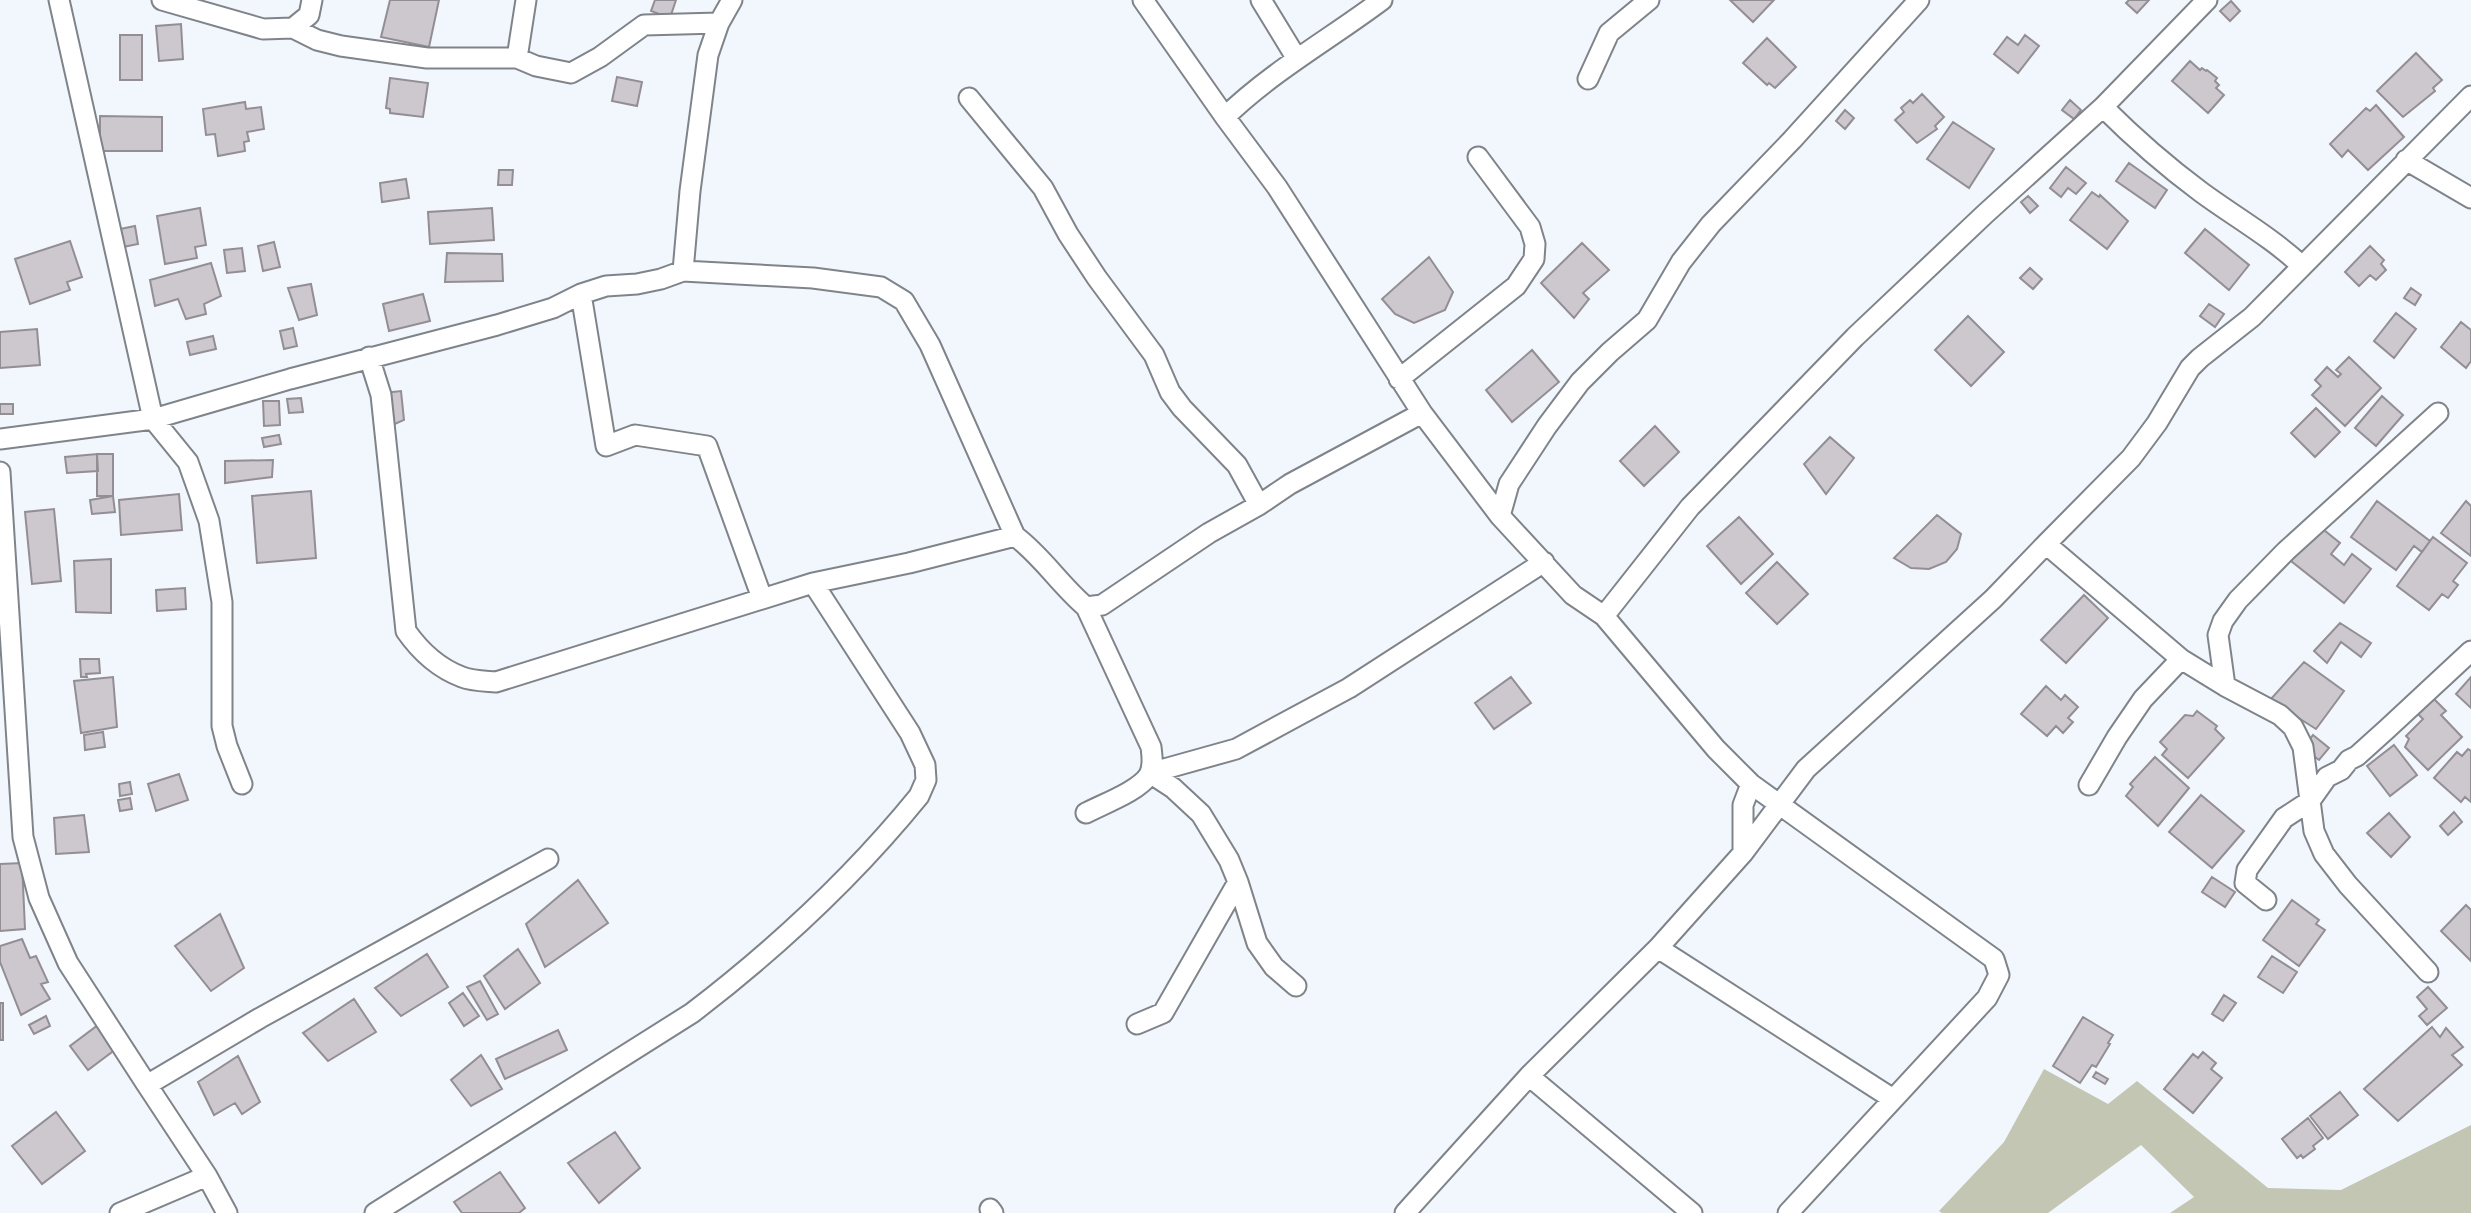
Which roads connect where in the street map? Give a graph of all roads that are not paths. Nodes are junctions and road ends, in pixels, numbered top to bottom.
1 (59, 0) edge
2 (162, 0) edge
3 (312, 0) edge
4 (526, 0) edge
5 (732, 0) edge
6 (1143, 0) edge
7 (1261, 0) edge
8 (1382, 0) edge
9 (1648, 0) edge
10 (1919, 0) edge
11 (2207, 0) edge
12 (719, 23) junction
13 (293, 28) junction
14 (517, 58) junction
15 (1297, 59) junction
16 (1588, 79) dead end
17 (2471, 96) edge
18 (969, 98) dead end
19 (2103, 107) junction
20 (1225, 117) junction
21 (1478, 157) dead end
22 (2406, 160) junction
23 (2471, 198) edge
24 (2302, 266) junction
25 (683, 271) junction
26 (581, 293) junction
27 (369, 357) junction
28 (1399, 379) junction
29 (1422, 413) junction
30 (2438, 413) dead end
31 (153, 419) junction
32 (0, 439) edge
33 (0, 472) edge
34 (1259, 505) junction
35 (1500, 516) junction
36 (1015, 536) junction
37 (2046, 544) junction
38 (1544, 562) junction
39 (813, 583) junction
40 (762, 598) junction
41 (1086, 607) junction
42 (1604, 616) junction
43 (2471, 651) edge
44 (2181, 659) junction
45 (2225, 686) junction
46 (1150, 773) junction
47 (1751, 784) junction
48 (242, 785) dead end
49 (2090, 785) dead end
50 (2310, 801) junction
51 (1780, 803) junction
52 (1086, 813) dead end
53 (1743, 853) junction
54 (548, 859) dead end
55 (1238, 882) junction
56 (2266, 900) dead end
57 (1658, 948) junction
58 (2428, 972) dead end
59 (1296, 986) dead end
60 (1137, 1024) dead end
61 (1529, 1076) junction
62 (147, 1085) junction
63 (1894, 1099) junction
64 (207, 1176) junction
65 (120, 1213) edge
66 (227, 1213) edge
67 (375, 1213) edge
68 (1405, 1213) edge
69 (1692, 1213) edge
70 (1788, 1213) edge

1 - 31 street
2 - 13 street
3 - 13 street
4 - 14 street
5 - 12 street
6 - 20 street
7 - 15 street
8 - 15 street
9 - 16 street
10 - 35 street
11 - 19 street
12 - 14 street
12 - 25 street
13 - 14 street
15 - 20 street
17 - 22 street
18 - 34 street
19 - 24 street
19 - 42 street
20 - 28 street
21 - 28 street
22 - 23 street
22 - 24 street
24 - 37 street
25 - 26 street
25 - 36 street
26 - 27 street
26 - 40 street
27 - 31 street
27 - 40 street
28 - 29 street
29 - 34 street
29 - 35 street
30 - 45 street
31 - 32 street
31 - 48 street
33 - 62 street
34 - 41 street
35 - 38 street
36 - 39 street
36 - 41 street
37 - 44 street
37 - 51 street
38 - 42 street
38 - 46 street
39 - 40 street
39 - 67 street
41 - 46 street
42 - 47 street
43 - 50 street
44 - 45 street
44 - 49 street
45 - 50 street
46 - 52 street
46 - 55 street
47 - 51 street
47 - 53 street
50 - 56 street
50 - 58 street
51 - 53 street
51 - 63 street
53 - 57 street
54 - 62 street
55 - 59 street
55 - 60 street
57 - 61 street
57 - 63 street
61 - 68 street
61 - 69 street
62 - 64 street
63 - 70 street
64 - 65 street
64 - 66 street

